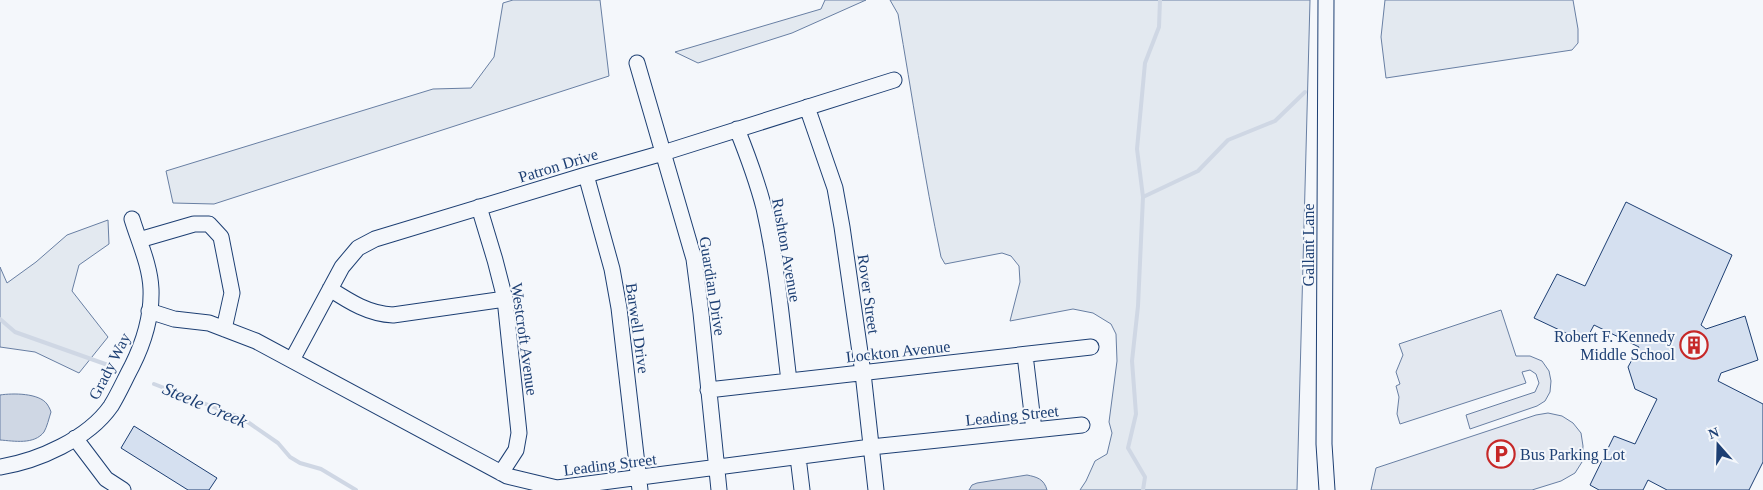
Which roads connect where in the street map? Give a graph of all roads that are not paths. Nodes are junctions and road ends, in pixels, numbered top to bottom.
1 (1326, 0) edge
2 (637, 63) dead end
3 (894, 80) dead end
4 (808, 107) junction
5 (737, 129) junction
6 (664, 153) junction
7 (586, 175) junction
8 (479, 207) junction
9 (132, 220) dead end
10 (139, 240) junction
11 (330, 289) junction
12 (505, 300) junction
13 (149, 312) junction
14 (224, 329) junction
15 (1091, 347) dead end
16 (1025, 355) junction
17 (292, 360) junction
18 (863, 373) junction
19 (789, 381) junction
20 (708, 390) junction
21 (1082, 425) dead end
22 (1034, 430) junction
23 (75, 438) junction
24 (871, 447) junction
25 (798, 457) junction
26 (0, 467) edge
27 (716, 467) junction
28 (501, 473) junction
29 (639, 484) edge
30 (118, 489) edge
31 (719, 490) edge
32 (802, 490) edge
33 (876, 490) edge
34 (1327, 490) edge

1 - 34 street, Gallant Lane
2 - 6 street, Guardian Drive
3 - 4 street, Patron Drive
4 - 5 street, Patron Drive
4 - 18 street, Rover Street
5 - 6 street, Patron Drive
5 - 19 street, Rushton Avenue
6 - 7 street, Patron Drive
6 - 20 street, Guardian Drive
7 - 8 street, Patron Drive
7 - 29 street, Barwell Drive
8 - 11 street, Patron Drive
8 - 12 street, Westcroft Avenue
9 - 10 street, Grady Way
10 - 13 street, Grady Way
10 - 14 street
11 - 12 street
11 - 17 street, Patron Drive
12 - 28 street, Westcroft Avenue
13 - 14 street, Leading Street
13 - 23 street, Grady Way
14 - 17 street, Leading Street
15 - 16 street, Lockton Avenue
16 - 18 street, Lockton Avenue
16 - 22 street
17 - 28 street, Leading Street
18 - 19 street, Lockton Avenue
18 - 24 street, Rover Street
19 - 20 street, Lockton Avenue
20 - 27 street, Guardian Drive
21 - 22 street, Leading Street
22 - 24 street, Leading Street
23 - 26 street, Grady Way
23 - 30 street
24 - 25 street, Leading Street
24 - 33 street, Rover Street
25 - 27 street, Leading Street
25 - 32 street
27 - 29 street, Leading Street
27 - 31 street, Guardian Drive
28 - 29 street, Leading Street

